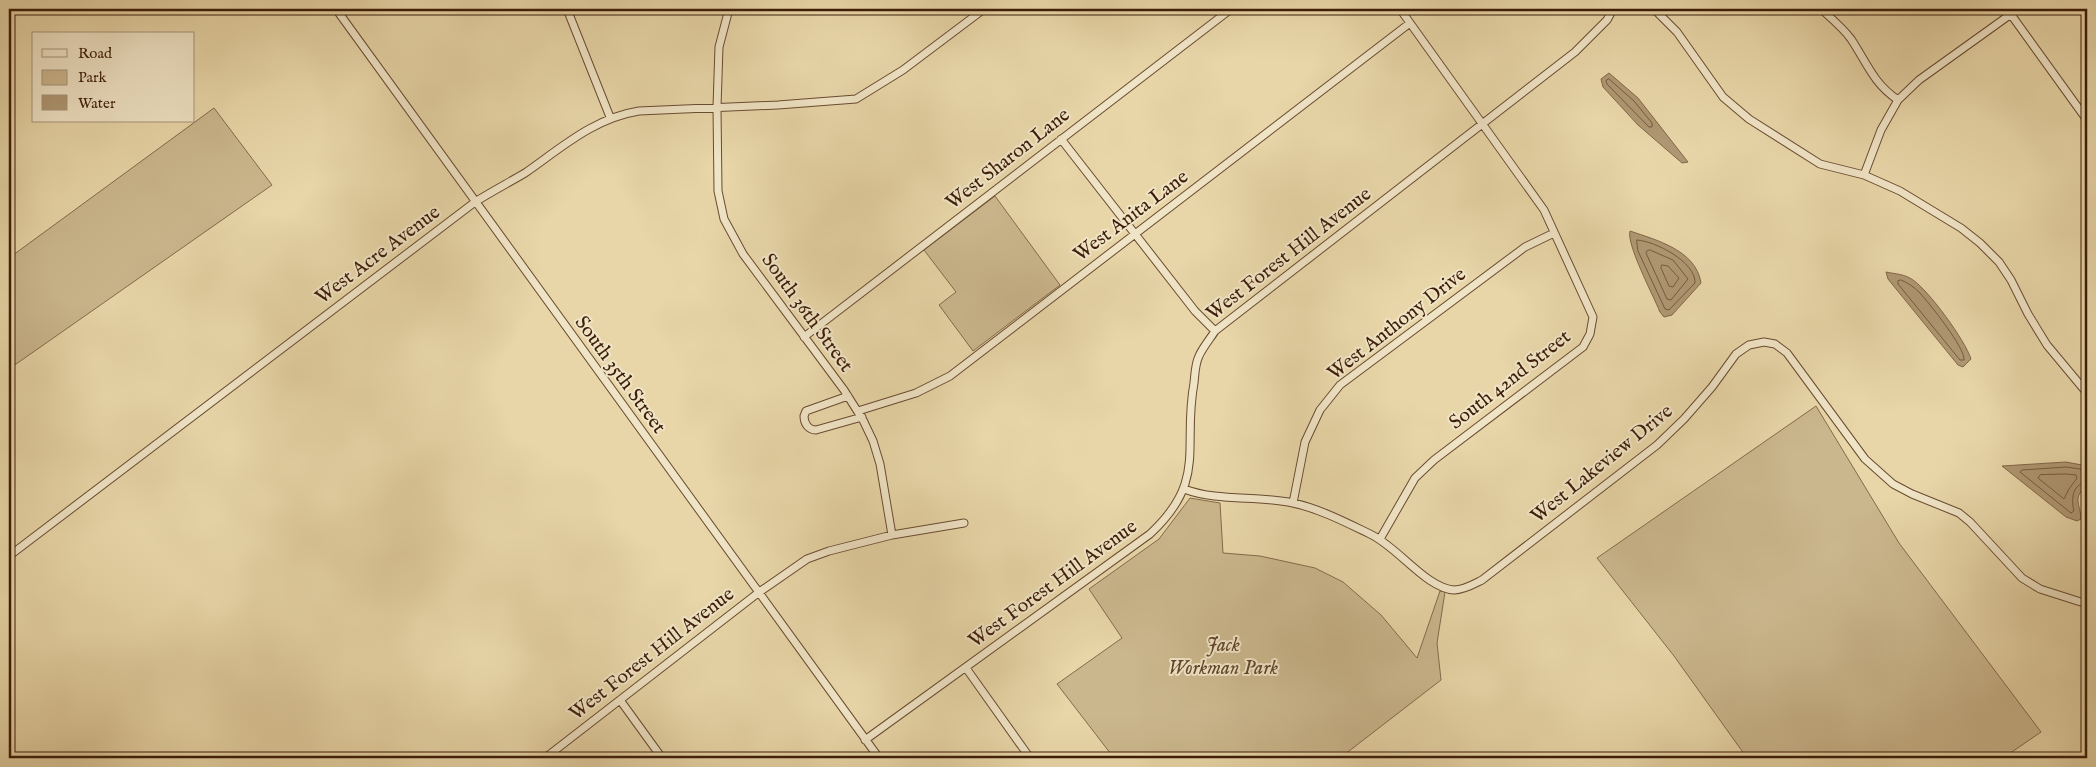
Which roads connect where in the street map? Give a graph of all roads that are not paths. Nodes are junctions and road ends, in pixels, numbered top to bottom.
1 (336, 9) edge
2 (567, 9) edge
3 (729, 9) edge
4 (984, 9) edge
5 (1231, 9) edge
6 (1400, 9) edge
7 (1613, 9) edge
8 (1654, 9) edge
9 (1821, 9) edge
10 (2018, 9) edge
11 (2009, 11) edge
12 (1410, 23) junction
13 (1898, 100) junction
14 (717, 107) junction
15 (610, 117) junction
16 (2087, 120) edge
17 (1482, 124) junction
18 (1061, 139) junction
19 (1864, 175) junction
20 (475, 202) junction
21 (1554, 233) junction
22 (1135, 234) junction
23 (1215, 330) junction
24 (804, 336) junction
25 (2087, 391) edge
26 (848, 396) junction
27 (860, 414) junction
28 (1184, 489) junction
29 (1293, 503) junction
30 (964, 523) dead end
31 (892, 535) junction
32 (1380, 538) junction
33 (9, 556) edge
34 (758, 593) junction
35 (2087, 604) edge
36 (966, 668) junction
37 (620, 700) junction
38 (865, 740) junction
39 (545, 758) edge
40 (662, 758) edge
41 (879, 758) edge
42 (1030, 758) edge

1 - 20 street, South 35th Street
2 - 15 street
3 - 14 street
4 - 14 street, West Acre Avenue
5 - 18 street, West Sharon Lane
6 - 12 street, South 42nd Street
7 - 17 street, West Forest Hill Avenue
8 - 19 street
9 - 13 street
10 - 11 street
11 - 13 street
11 - 16 street
12 - 17 street, South 42nd Street
12 - 22 street, West Anita Lane
13 - 19 street
14 - 15 street, West Acre Avenue
14 - 24 street, South 36th Street
15 - 20 street, West Acre Avenue
17 - 21 street, South 42nd Street
17 - 23 street, West Forest Hill Avenue
18 - 22 street
18 - 24 street, West Sharon Lane
19 - 25 street
20 - 33 street, West Acre Avenue
20 - 34 street, South 35th Street
21 - 29 street, West Anthony Drive
21 - 32 street, South 42nd Street
22 - 23 street
22 - 27 street, West Anita Lane
23 - 28 street, West Forest Hill Avenue
24 - 26 street, South 36th Street
26 - 27 street, South 36th Street
26 - 27 street, West Anita Lane
27 - 31 street, South 36th Street
28 - 29 street
28 - 36 street, West Forest Hill Avenue
29 - 32 street
30 - 31 street, West Forest Hill Avenue
31 - 34 street, West Forest Hill Avenue
32 - 35 street, West Lakeview Drive
34 - 37 street, West Forest Hill Avenue
34 - 38 street, South 35th Street
36 - 38 street, West Forest Hill Avenue
36 - 42 street
37 - 39 street, West Forest Hill Avenue
37 - 40 street
38 - 41 street, South 35th Street

